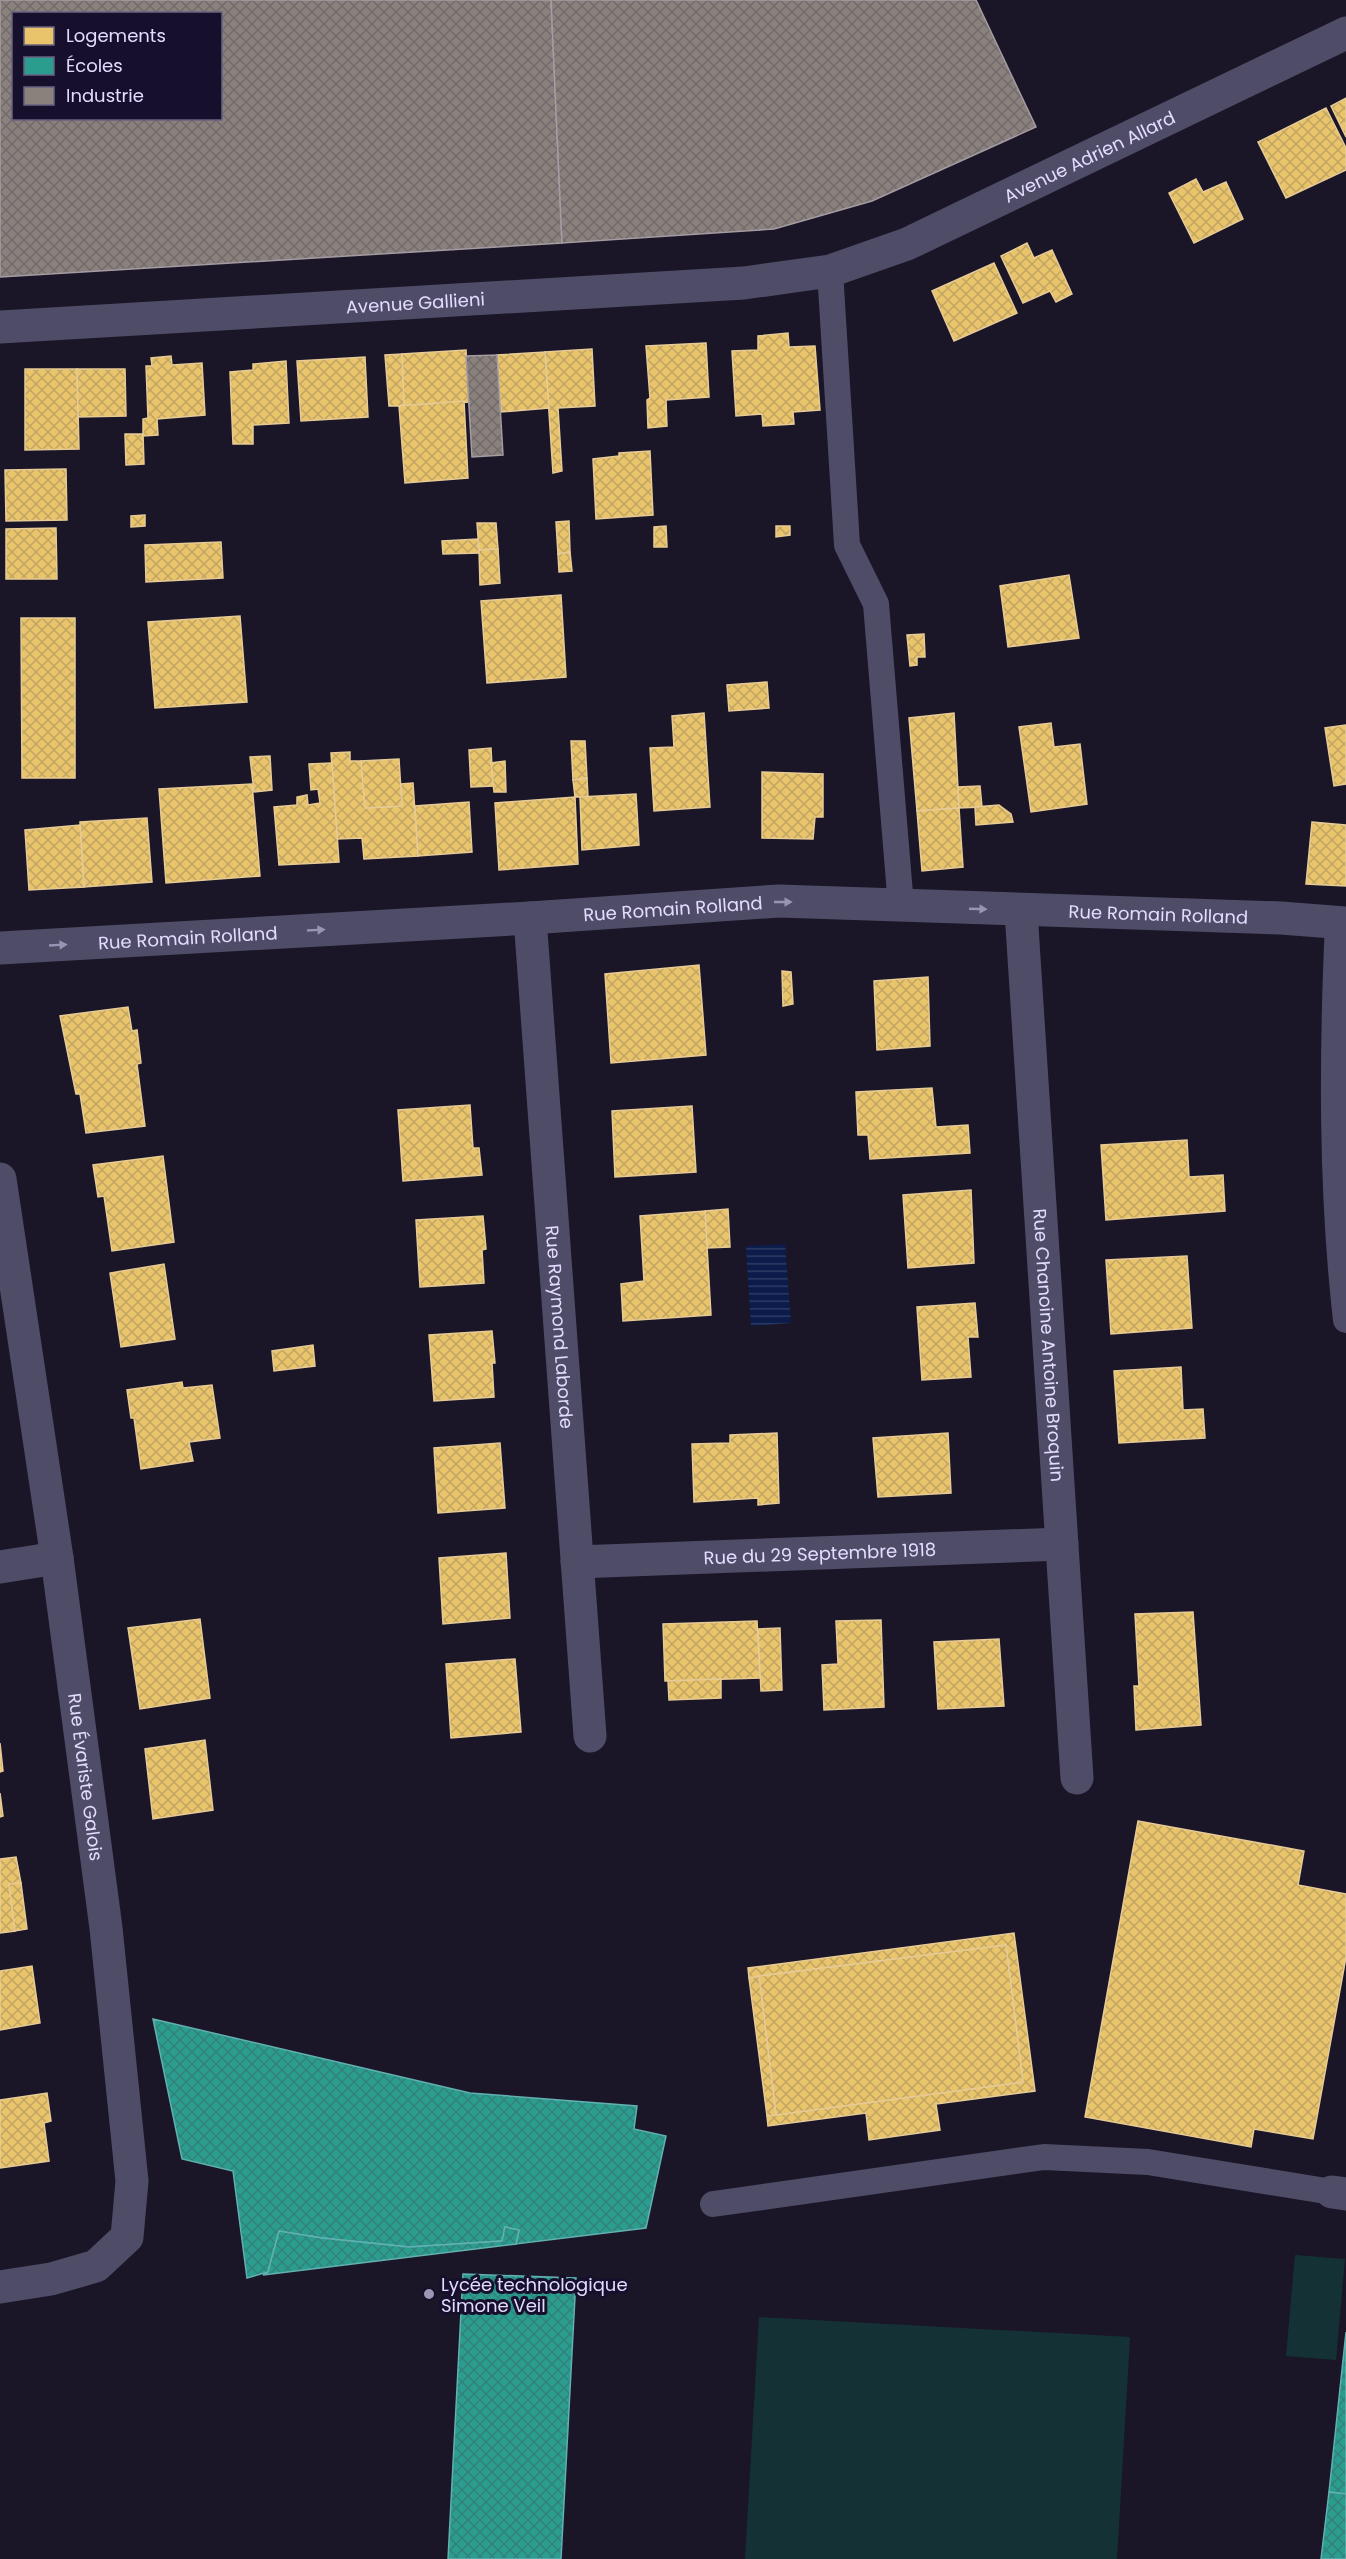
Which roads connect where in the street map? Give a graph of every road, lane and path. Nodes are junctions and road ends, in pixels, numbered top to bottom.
1 (1346, 33) edge
2 (830, 271) junction
3 (0, 327) edge
4 (901, 906) junction
5 (1021, 911) junction
6 (530, 918) junction
7 (1342, 922) edge
8 (0, 948) edge
9 (0, 1179) edge
10 (1346, 1320) edge
11 (1062, 1545) junction
12 (57, 1558) junction
13 (577, 1562) junction
14 (0, 1567) edge
15 (590, 1736) dead end
16 (1077, 1778) dead end
17 (1339, 2193) edge
18 (713, 2204) dead end
19 (0, 2287) edge

1 - 2 street, Avenue Adrien Allard
2 - 3 street, Avenue Gallieni
2 - 4 lane
4 -> 5 street, Rue Romain Rolland
6 -> 4 street, Rue Romain Rolland
5 - 7 street, Rue Romain Rolland
5 - 11 street, Rue Chanoine Antoine Broquin
8 -> 6 street, Rue Romain Rolland
6 - 13 street, Rue Raymond Laborde
7 - 10 lane
9 - 12 street, Rue Évariste Galois
11 - 13 street, Rue du 29 Septembre 1918
11 - 16 street, Rue Chanoine Antoine Broquin
12 - 14 street
12 - 19 street, Rue Évariste Galois
13 - 15 street, Rue Raymond Laborde
17 - 18 lane

